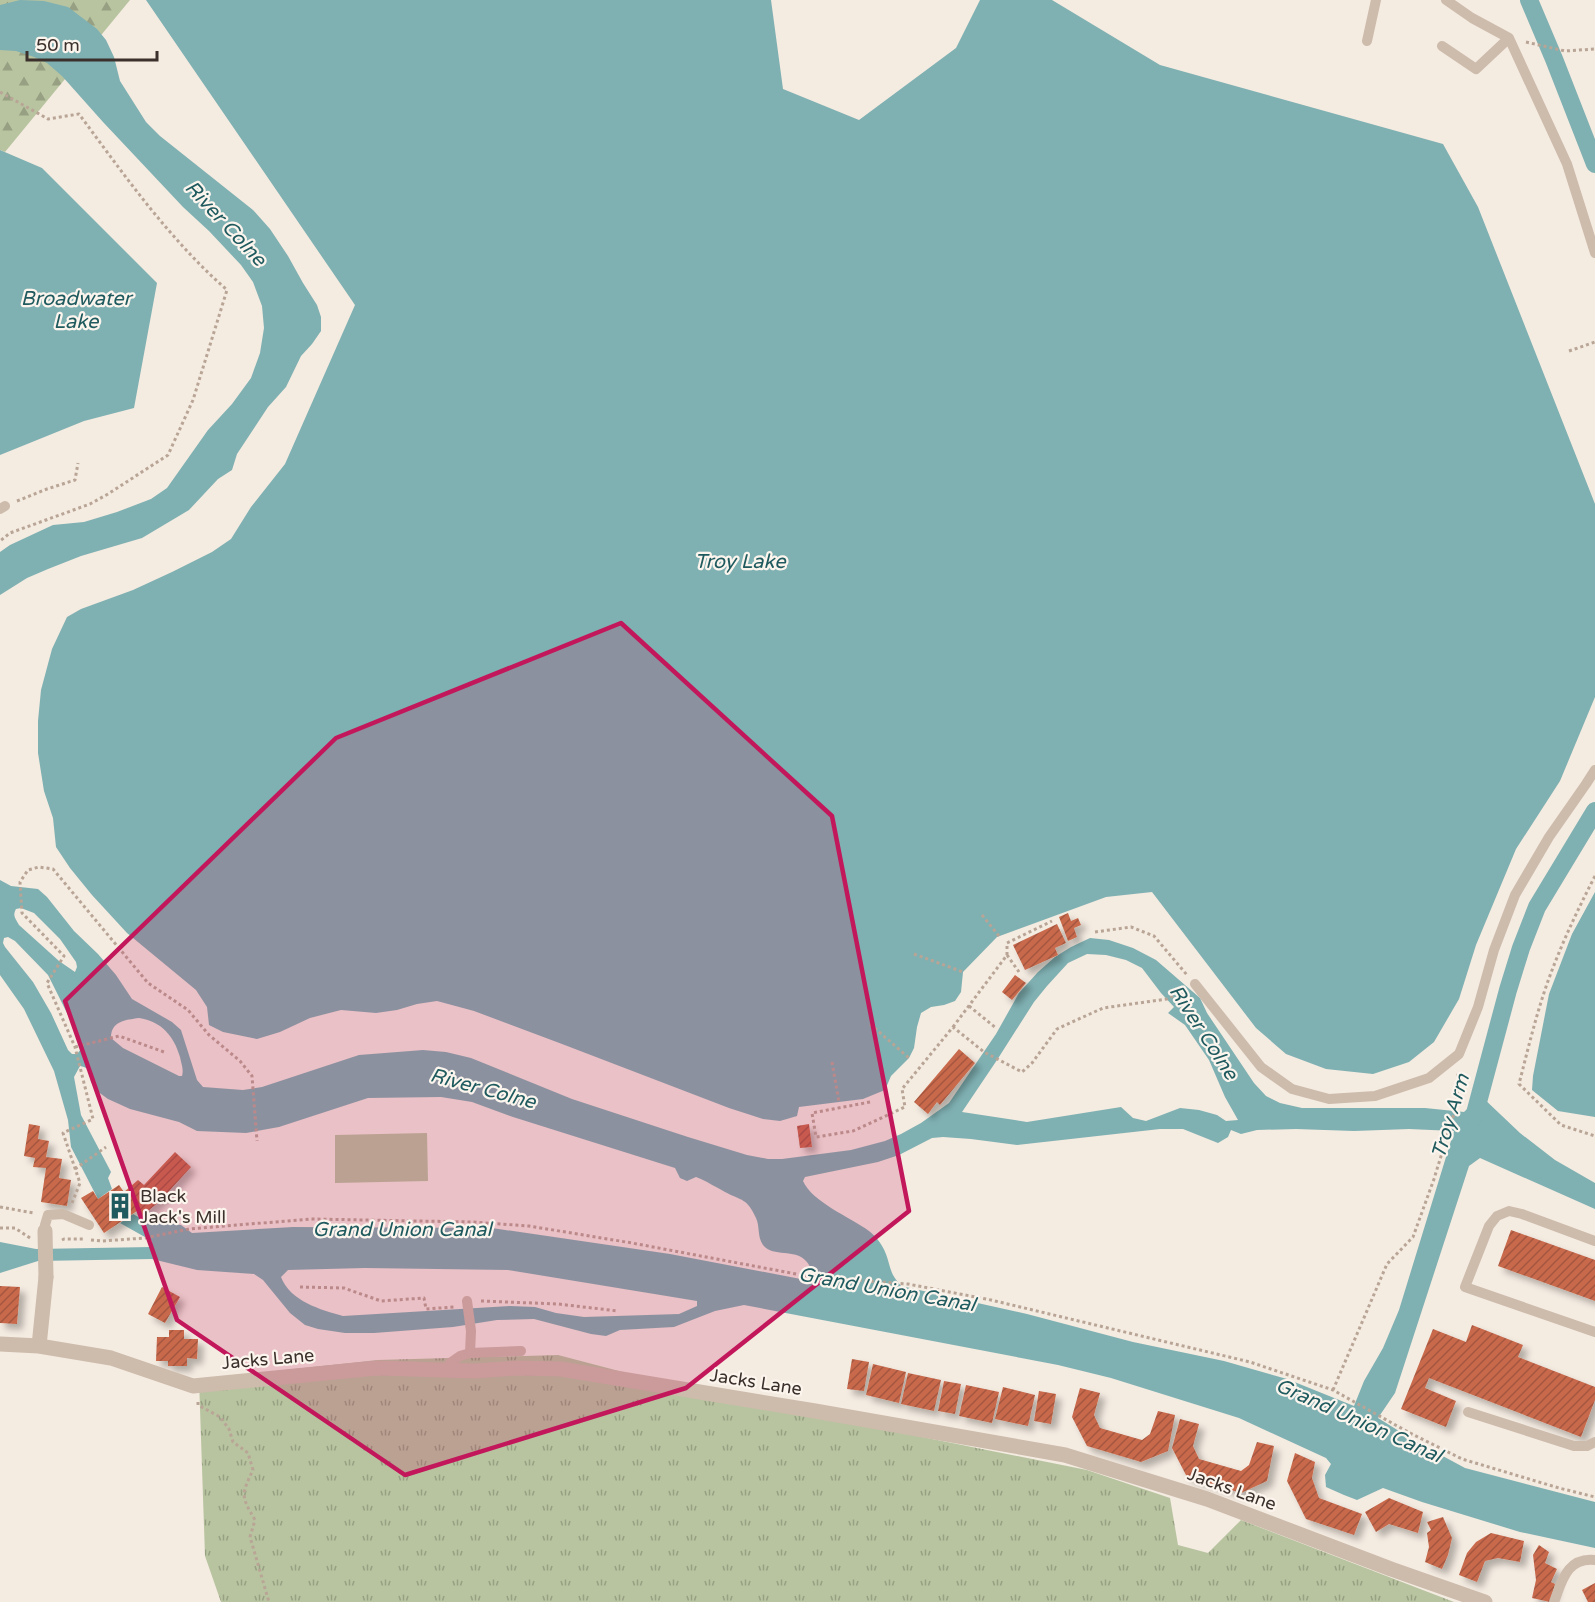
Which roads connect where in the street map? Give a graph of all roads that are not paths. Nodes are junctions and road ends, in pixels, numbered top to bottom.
1 (1376, 0) edge
2 (1446, 0) edge
3 (1509, 39) junction
4 (1367, 41) dead end
5 (1442, 46) dead end
6 (1595, 253) edge
7 (1595, 770) edge
8 (1191, 986) road end
9 (89, 1225) dead end
10 (45, 1231) joint
11 (1595, 1241) edge
12 (467, 1305) road end
13 (1595, 1332) edge
14 (0, 1344) edge
15 (39, 1346) junction
16 (521, 1351) dead end
17 (470, 1353) junction
18 (449, 1370) junction
19 (1468, 1412) dead end
20 (1595, 1442) edge
21 (1595, 1560) edge
22 (1485, 1602) edge
23 (1554, 1602) edge

1 - 4 lane
2 - 3 lane
3 - 5 lane
3 - 6 lane
7 - 8 lane
9 - 10 lane
10 - 15 street, bridge
11 - 13 lane
12 - 17 lane
14 - 15 street, Jacks Lane
15 - 18 street, Jacks Lane
16 - 17 lane
17 - 18 lane
18 - 22 street, Jacks Lane
19 - 20 lane
21 - 23 lane

